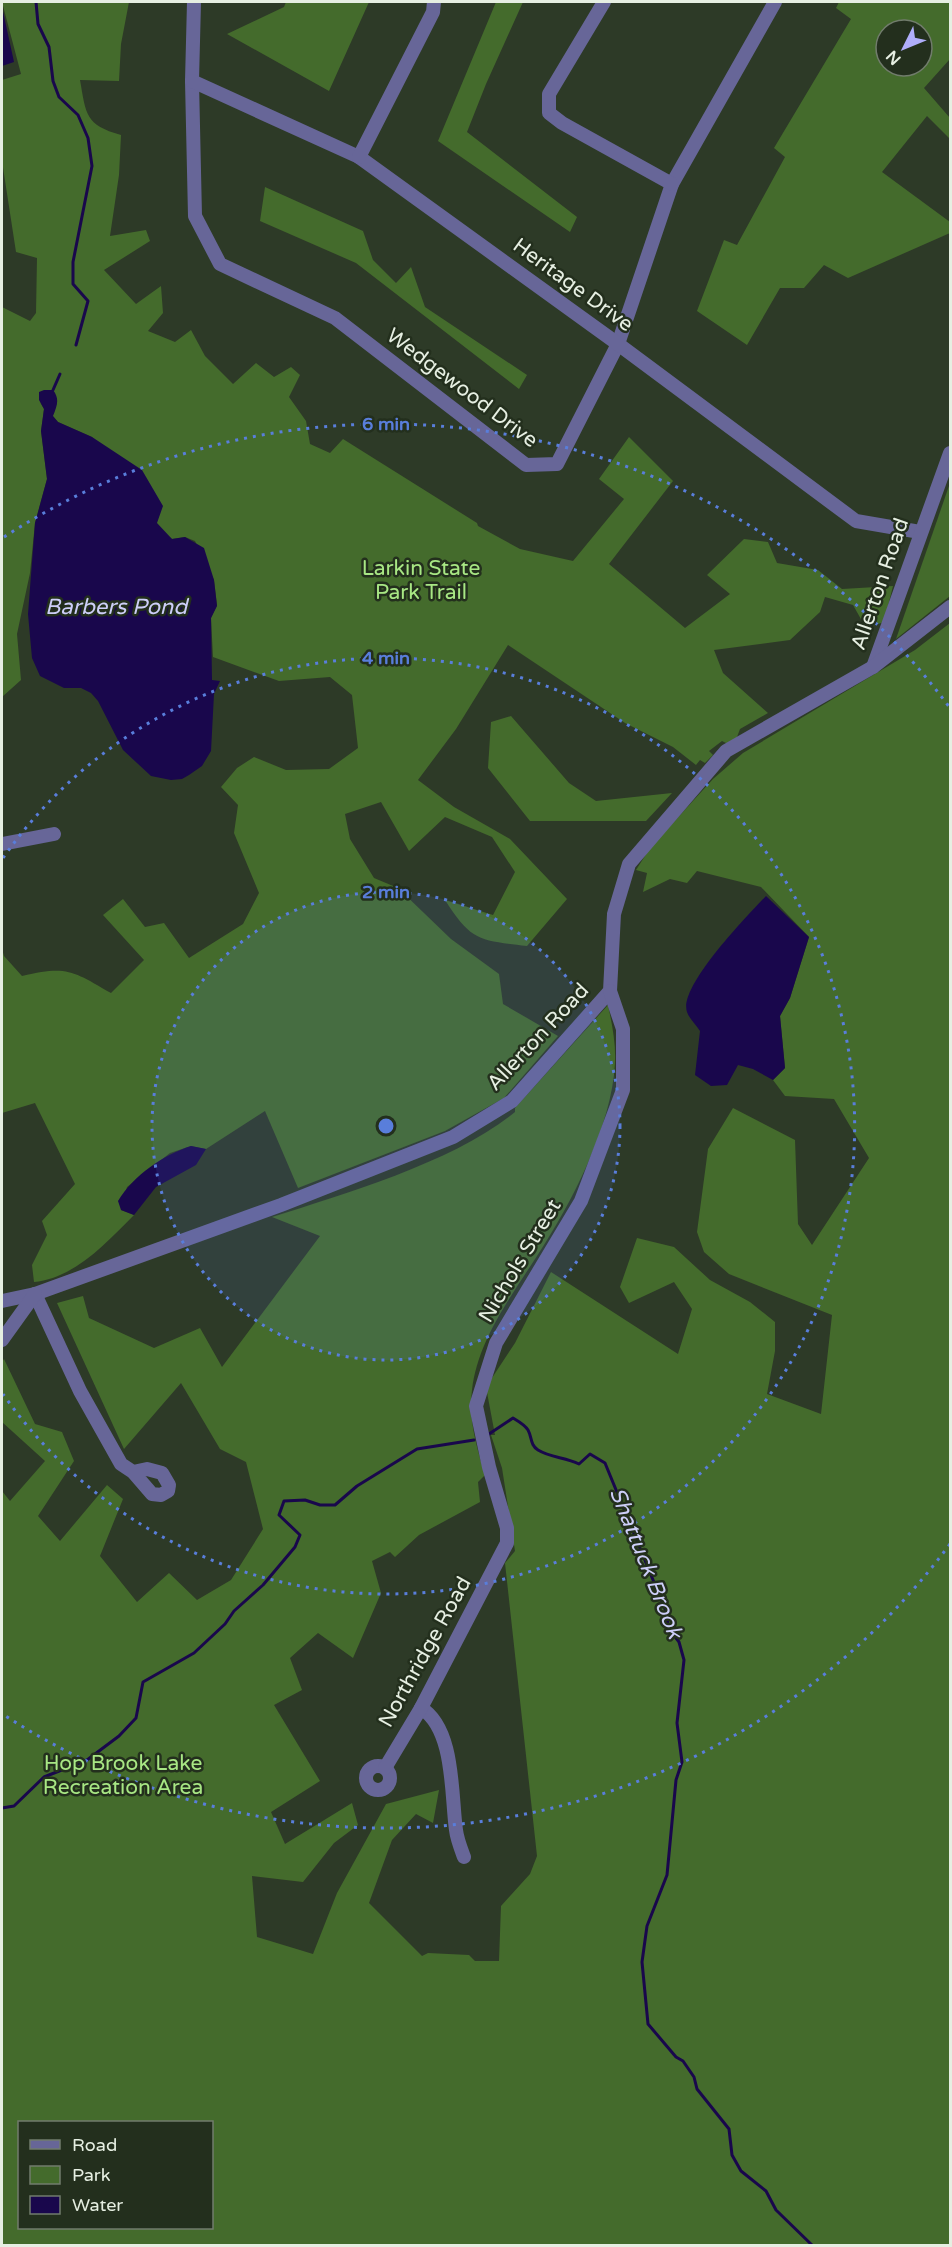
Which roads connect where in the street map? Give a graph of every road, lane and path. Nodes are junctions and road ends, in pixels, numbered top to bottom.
1 (194, 2) edge
2 (434, 2) edge
3 (604, 2) edge
4 (775, 2) edge
5 (192, 81) junction
6 (359, 157) junction
7 (672, 184) junction
8 (618, 344) junction
9 (951, 453) edge
10 (920, 532) junction
11 (951, 607) edge
12 (873, 667) junction
13 (54, 834) dead end
14 (2, 843) edge
15 (610, 991) junction
16 (35, 1294) junction
17 (2, 1301) edge
18 (2, 1340) edge
19 (133, 1472) dead end
20 (502, 1556) joint
21 (421, 1708) junction
22 (385, 1768) dead end
23 (464, 1857) dead end

1 - 5 street
2 - 6 street
3 - 7 street
4 - 7 street, Wedgewood Drive
5 - 6 street, Heritage Drive
5 - 8 street, Wedgewood Drive
6 - 8 street, Heritage Drive
7 - 8 street, Wedgewood Drive
8 - 10 street, Heritage Drive
9 - 10 street, Allerton Road
10 - 12 street, Allerton Road
11 - 12 street
12 - 15 street, Allerton Road
13 - 14 street
15 - 16 street, Allerton Road
15 - 20 street, Nichols Street
16 - 17 street, Allerton Road
16 - 18 street
16 - 19 street
20 - 21 street, Northridge Road
21 - 22 street, Northridge Road
21 - 23 street

